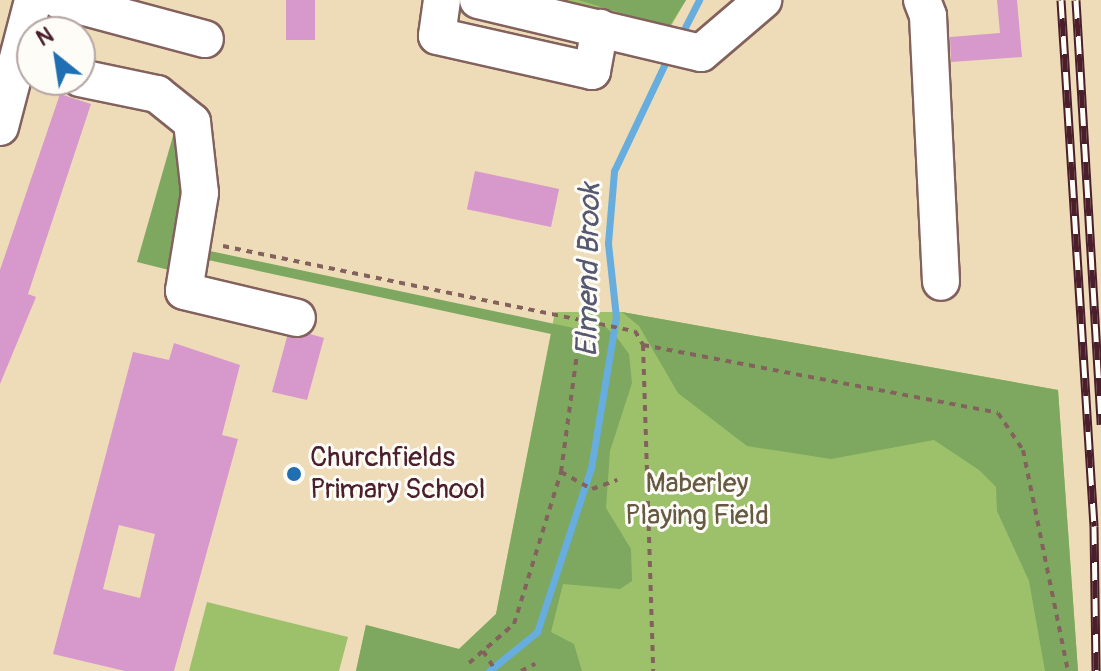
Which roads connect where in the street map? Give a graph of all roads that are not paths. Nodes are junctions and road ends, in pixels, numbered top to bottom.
1 (59, 0) edge
2 (442, 0) edge
3 (478, 0) edge
4 (763, 0) edge
5 (922, 0) edge
6 (600, 28) junction
7 (205, 39) dead end
8 (16, 69) edge
9 (96, 81) edge
10 (0, 127) edge
11 (941, 282) dead end
12 (297, 318) dead end

1 - 7 street
2 - 6 street
3 - 6 street
4 - 6 street
5 - 11 street
8 - 10 street
9 - 12 street

